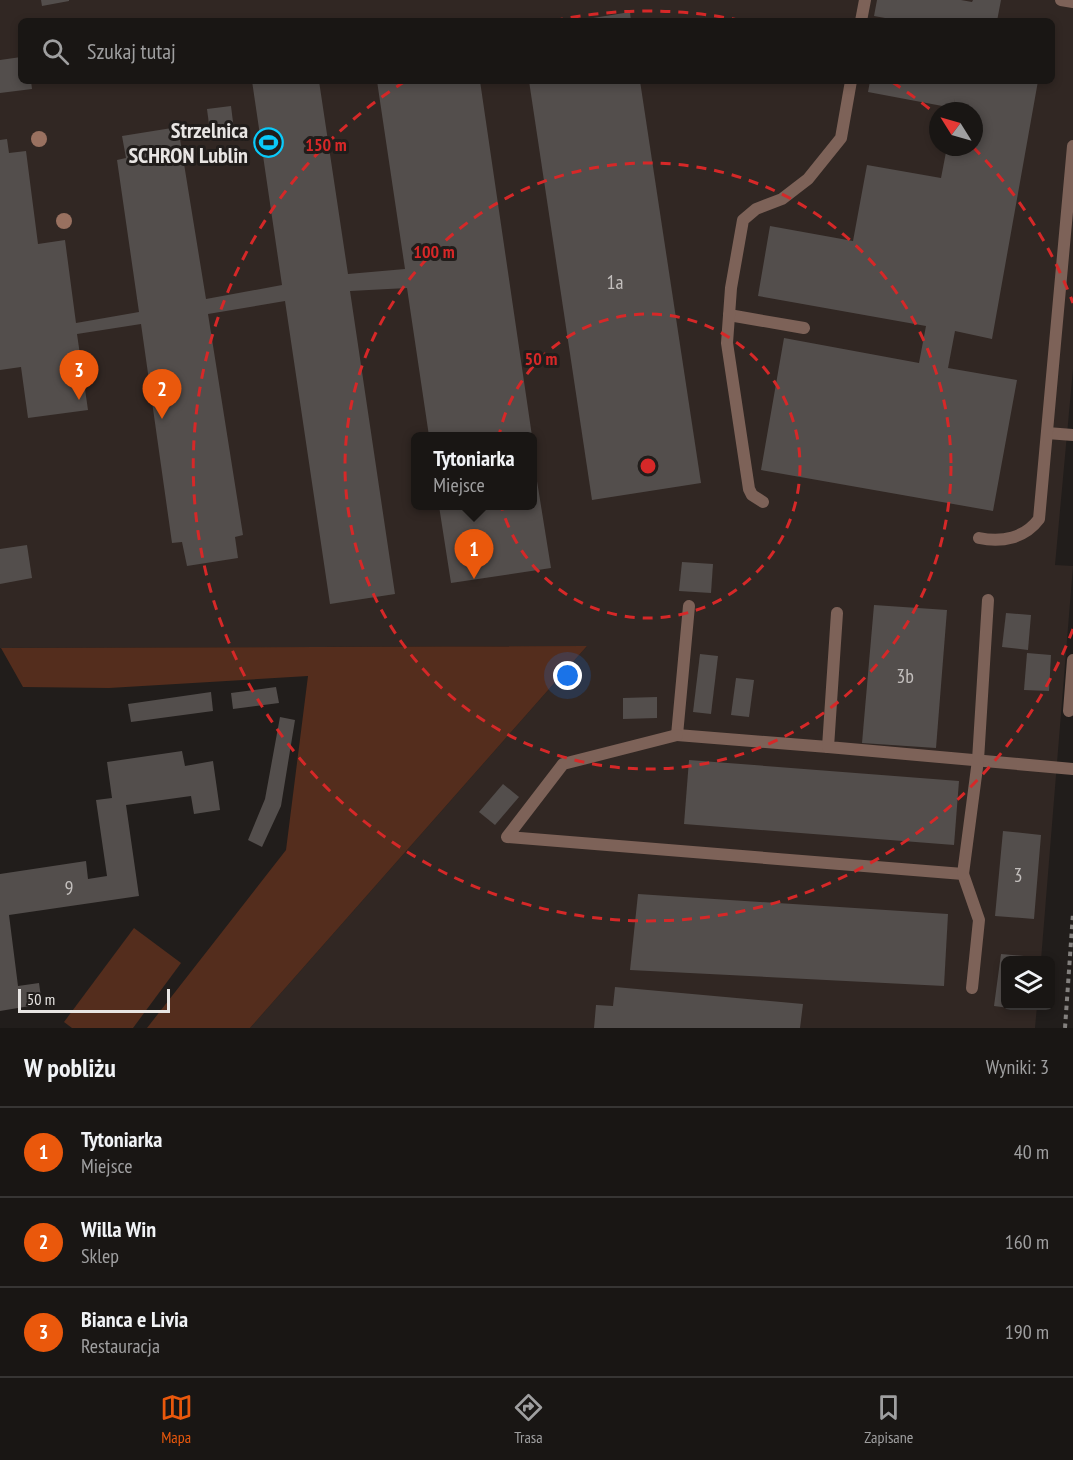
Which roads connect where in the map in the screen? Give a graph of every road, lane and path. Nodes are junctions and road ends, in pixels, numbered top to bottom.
1 (865, 0) edge
2 (1061, 0) edge
3 (1073, 2) edge
4 (862, 18) edge
5 (850, 84) edge
6 (1073, 146) edge
7 (729, 315) junction
8 (804, 328) dead end
9 (1047, 433) junction
10 (1073, 435) edge
11 (763, 502) dead end
12 (979, 538) dead end
13 (988, 600) dead end
14 (689, 606) dead end
15 (837, 613) dead end
16 (1073, 660) edge
17 (1069, 711) dead end
18 (677, 735) junction
19 (828, 747) junction
20 (978, 760) junction
21 (1073, 769) edge
22 (963, 874) junction
23 (1073, 913) edge
24 (972, 988) dead end
25 (1065, 1028) edge

1 - 4 lane
2 - 3 lane
5 - 7 lane
6 - 9 lane
7 - 8 lane
7 - 11 lane
9 - 10 lane
9 - 12 lane
13 - 20 lane
14 - 18 lane
15 - 19 lane
16 - 17 lane
18 - 19 lane
18 - 22 lane
19 - 20 lane
20 - 21 lane
20 - 22 lane
22 - 24 lane
23 - 25 path

